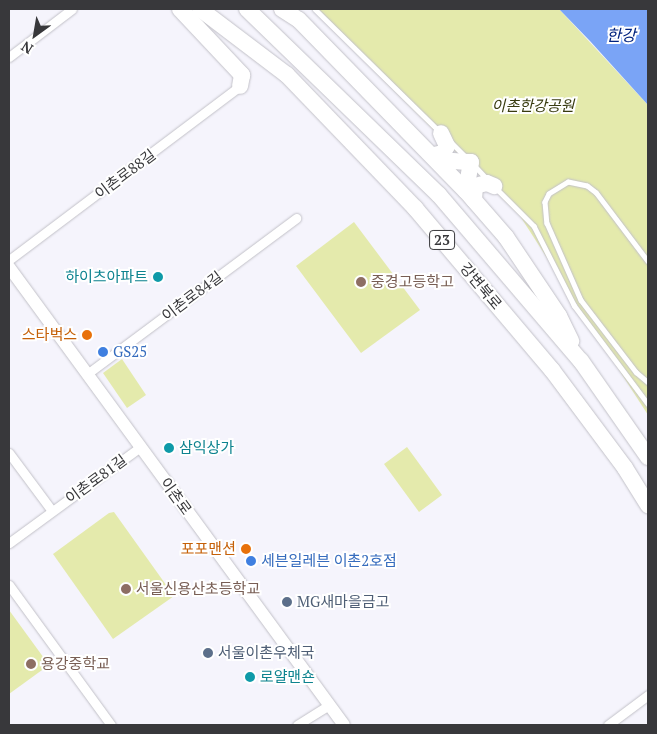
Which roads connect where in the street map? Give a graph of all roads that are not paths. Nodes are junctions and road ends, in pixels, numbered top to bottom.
1 (72, 9) edge
2 (180, 9) edge
3 (200, 9) edge
4 (247, 9) edge
5 (282, 9) edge
6 (315, 9) edge
7 (9, 57) edge
8 (240, 86) joint
9 (441, 133) junction
10 (437, 158) junction
11 (470, 162) junction
12 (494, 186) junction
13 (470, 195) junction
14 (296, 218) dead end
15 (9, 260) edge
16 (648, 262) edge
17 (9, 267) edge
18 (581, 361) junction
19 (87, 374) junction
20 (648, 382) edge
21 (648, 404) edge
22 (140, 447) junction
23 (9, 453) edge
24 (648, 457) edge
25 (648, 505) edge
26 (52, 511) junction
27 (9, 542) edge
28 (9, 585) edge
29 (648, 695) edge
30 (329, 705) junction
31 (110, 725) edge
32 (297, 725) edge
33 (344, 725) edge
34 (608, 725) edge

1 - 7 street
2 - 8 highway
3 - 25 highway, 강변북로 / 23
4 - 18 highway, 강변북로 / 23
5 - 10 highway
6 - 9 lane
8 - 15 street, 이촌로88길
9 - 10 highway
9 - 11 lane
10 - 11 highway
10 - 13 highway
11 - 12 lane
11 - 13 highway
12 - 13 highway
12 - 21 lane
13 - 18 highway
14 - 19 street, 이촌로84길
16 - 20 lane
17 - 19 street, 이촌로
18 - 24 highway, 강변북로 / 23
19 - 22 street, 이촌로
22 - 26 street, 이촌로81길
22 - 30 street, 이촌로
23 - 26 street, 이촌로81길
26 - 27 street, 이촌로81길
28 - 31 street
29 - 34 street
30 - 32 street
30 - 33 street, 이촌로

